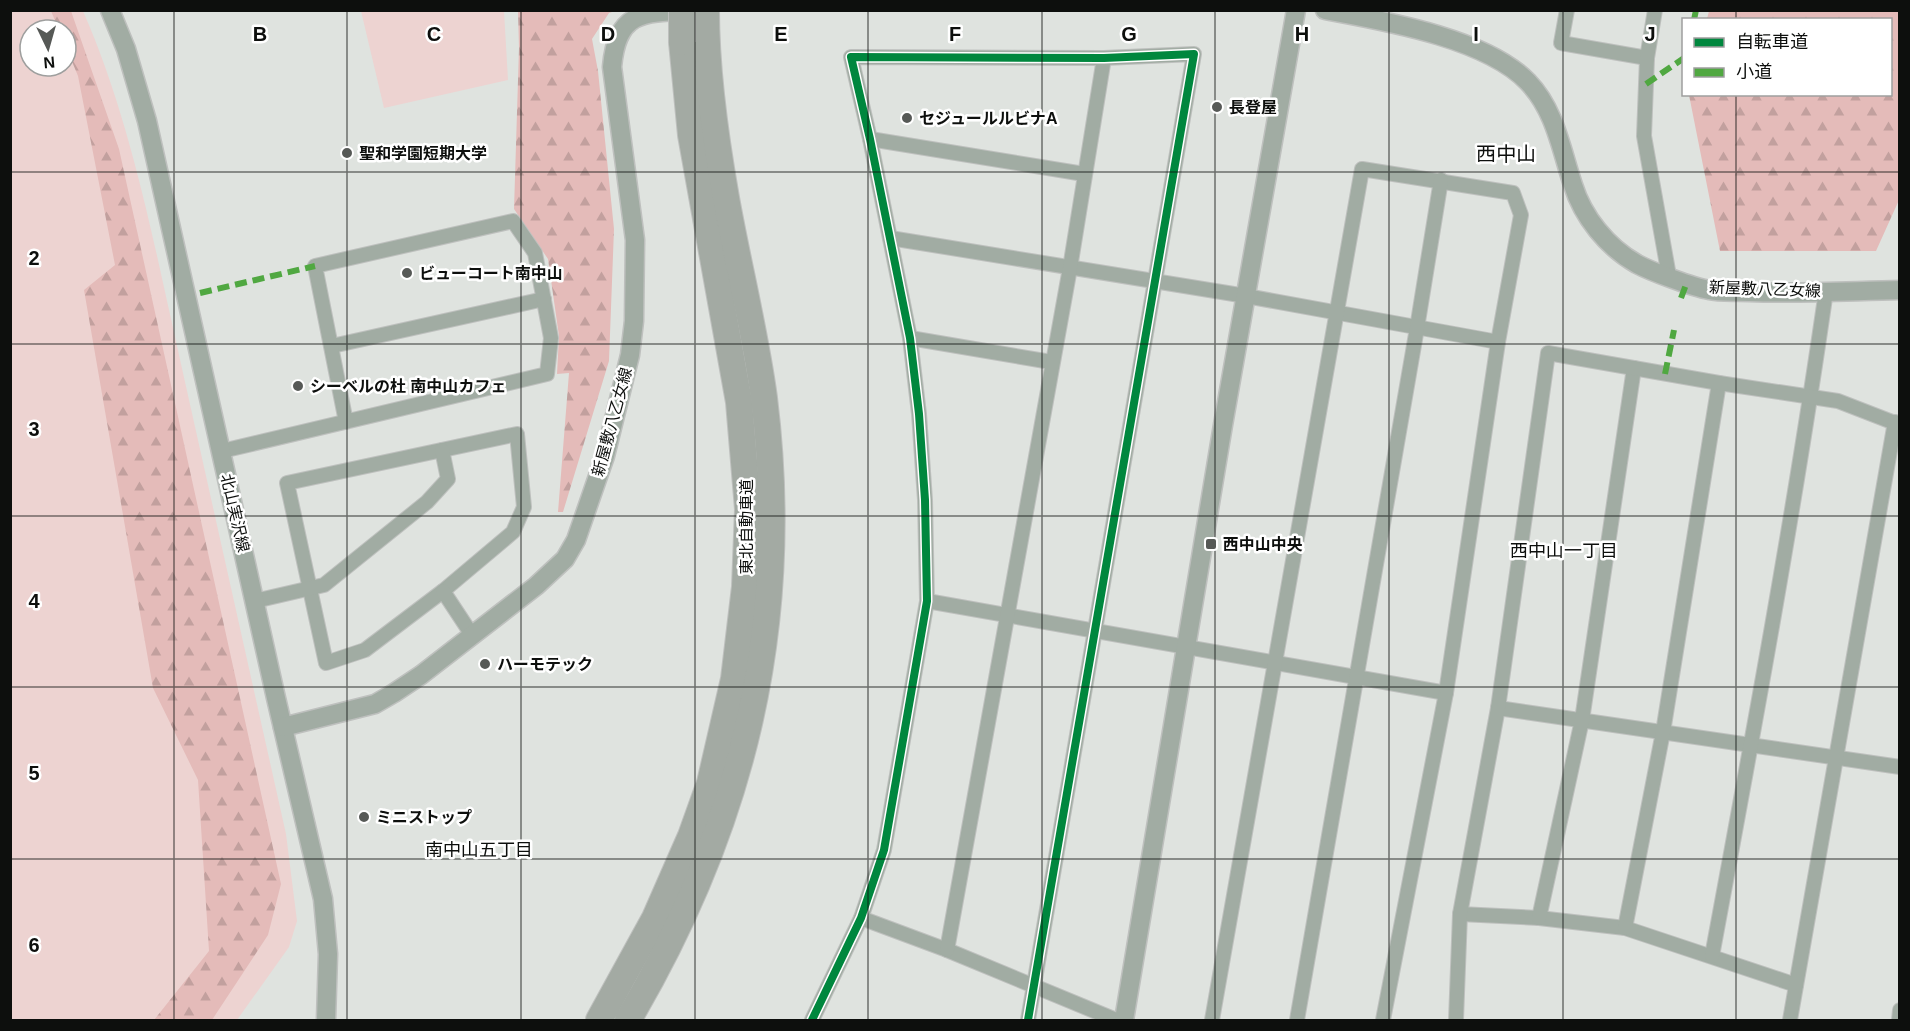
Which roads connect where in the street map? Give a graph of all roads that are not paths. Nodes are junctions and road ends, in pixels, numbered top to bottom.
1 (110, 10) edge
2 (682, 10) edge
3 (698, 10) edge
4 (706, 10) edge
5 (1296, 10) edge
6 (1326, 10) edge
7 (1567, 10) edge
8 (1655, 10) edge
9 (694, 41) junction
10 (1104, 58) junction
11 (1647, 58) junction
12 (870, 139) junction
13 (1084, 174) junction
14 (1441, 180) junction
15 (890, 238) junction
16 (1070, 268) junction
17 (1669, 276) junction
18 (1155, 282) junction
19 (1899, 290) edge
20 (1826, 291) junction
21 (1246, 296) junction
22 (544, 299) junction
23 (1335, 313) junction
24 (1417, 328) junction
25 (910, 338) junction
26 (1498, 342) junction
27 (332, 346) junction
28 (1051, 362) junction
29 (1634, 368) junction
30 (1719, 383) junction
31 (1810, 397) junction
32 (346, 422) junction
33 (1897, 424) edge
34 (442, 450) junction
35 (222, 451) junction
36 (310, 589) junction
37 (443, 591) junction
38 (255, 601) junction
39 (927, 601) junction
40 (1008, 616) junction
41 (1095, 632) junction
42 (472, 635) junction
43 (1186, 646) junction
44 (1275, 662) junction
45 (1356, 677) junction
46 (1446, 693) junction
47 (1498, 708) junction
48 (1582, 720) junction
49 (283, 727) junction
50 (1663, 732) junction
51 (1751, 744) junction
52 (1835, 759) junction
53 (1899, 767) edge
54 (1460, 914) junction
55 (861, 918) junction
56 (1539, 918) junction
57 (1625, 928) junction
58 (947, 950) junction
59 (1712, 956) junction
60 (1796, 985) junction
61 (1034, 988) junction
62 (1899, 1010) edge
63 (327, 1020) edge
64 (599, 1020) edge
65 (628, 1020) edge
66 (812, 1020) edge
67 (1028, 1020) edge
68 (1116, 1020) edge
69 (1124, 1020) edge
70 (1212, 1020) edge
71 (1297, 1020) edge
72 (1383, 1020) edge
73 (1456, 1020) edge
74 (1790, 1020) edge
75 (1899, 1020) edge

1 - 35 street, 北山実沢線
2 - 9 highway, 東北自動車道, bridge
3 - 42 street, 新屋敷八乙女線
4 - 9 highway, 東北自動車道
5 - 21 street
6 - 17 street, 新屋敷八乙女線
7 - 11 street
8 - 11 street
9 - 64 highway, 東北自動車道
9 - 65 highway, 東北自動車道
10 - 12 street
10 - 13 street
10 - 18 street
11 - 17 street
12 - 13 street
12 - 15 street
13 - 16 street
14 - 23 street
14 - 24 street
14 - 26 street
15 - 16 street
15 - 25 street
16 - 18 street
16 - 28 street
17 - 20 street, 新屋敷八乙女線
18 - 21 street
18 - 41 street
19 - 20 street, 新屋敷八乙女線
20 - 31 street
21 - 23 street
21 - 43 street
22 - 27 street
22 - 27 street
22 - 32 street
23 - 24 street
23 - 44 street
24 - 26 street
24 - 45 street
25 - 28 street
25 - 39 street
26 - 46 street
27 - 32 street
28 - 40 street
29 - 30 street
29 - 47 street
29 - 48 street
30 - 31 street
30 - 50 street
31 - 33 street
31 - 51 street
32 - 35 street
33 - 52 street
34 - 36 street
34 - 36 street
34 - 37 street
35 - 38 street, 北山実沢線
36 - 37 street
36 - 38 street
37 - 42 street
38 - 49 street, 北山実沢線
39 - 40 street
39 - 55 street
40 - 41 street
40 - 58 street
41 - 43 street
41 - 61 street
42 - 49 street, 新屋敷八乙女線
43 - 44 street
43 - 69 street
44 - 45 street
44 - 70 street
45 - 46 street
45 - 71 street
46 - 72 street
47 - 48 street
47 - 54 street
48 - 50 street
48 - 56 street
49 - 63 street, 北山実沢線
50 - 51 street
50 - 57 street
51 - 52 street
51 - 59 street
52 - 53 street
52 - 60 street
54 - 56 street
54 - 73 street
55 - 58 street
55 - 66 street
56 - 57 street
57 - 59 street
58 - 61 street
59 - 60 street
60 - 74 street
61 - 67 street
61 - 68 street
62 - 75 street

